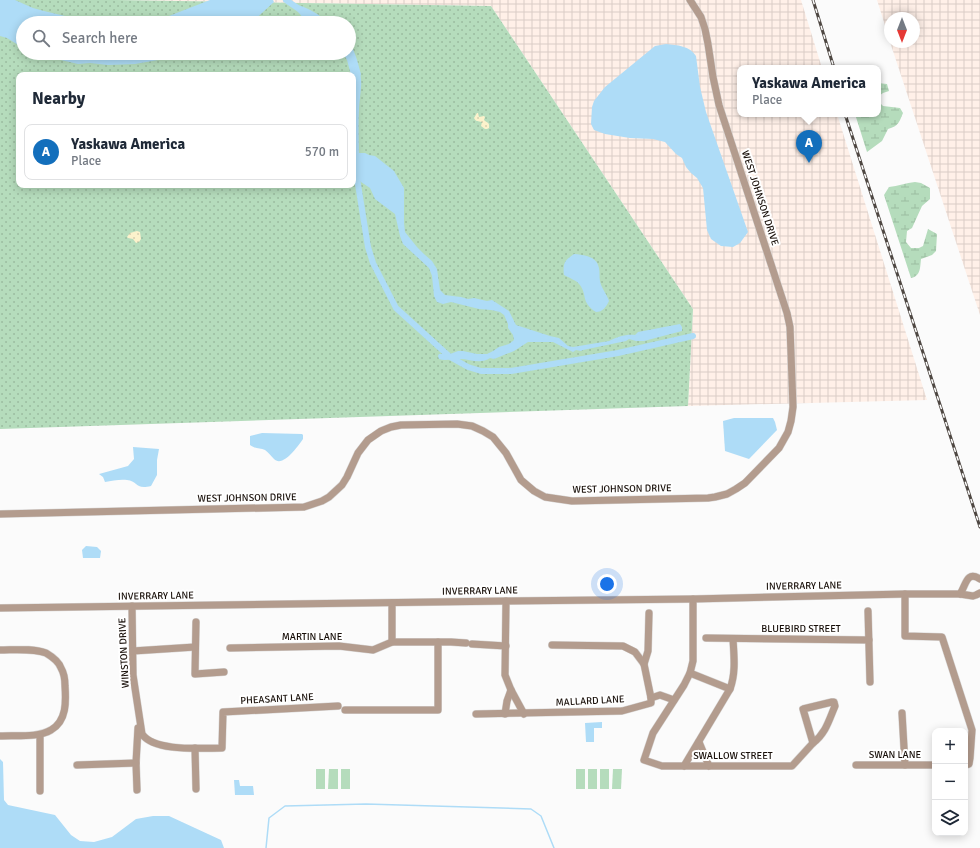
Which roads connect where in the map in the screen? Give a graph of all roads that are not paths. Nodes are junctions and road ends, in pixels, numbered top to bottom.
1 (690, 0) edge
2 (0, 514) edge
3 (980, 579) edge
4 (906, 594) junction
5 (960, 594) junction
6 (979, 596) edge
7 (693, 599) junction
8 (506, 601) junction
9 (392, 603) junction
10 (132, 606) junction
11 (0, 608) edge
12 (868, 611) dead end
13 (649, 612) dead end
14 (196, 622) dead end
15 (706, 638) dead end
16 (733, 639) junction
17 (869, 640) junction
18 (392, 642) junction
19 (438, 642) junction
20 (552, 645) dead end
21 (506, 646) junction
22 (196, 647) junction
23 (230, 648) dead end
24 (0, 650) edge
25 (133, 652) junction
26 (644, 664) junction
27 (224, 672) dead end
28 (690, 673) junction
29 (870, 682) dead end
30 (511, 690) junction
31 (730, 690) junction
32 (651, 698) junction
33 (674, 700) junction
34 (338, 706) dead end
35 (346, 710) dead end
36 (902, 713) dead end
37 (476, 714) dead end
38 (505, 714) junction
39 (524, 714) junction
40 (139, 716) junction
41 (40, 735) junction
42 (0, 736) edge
43 (699, 742) junction
44 (813, 743) junction
45 (195, 748) junction
46 (222, 748) joint
47 (136, 763) junction
48 (968, 764) edge
49 (77, 765) dead end
50 (856, 765) dead end
51 (905, 765) junction
52 (932, 765) edge
53 (684, 766) junction
54 (709, 766) junction
55 (196, 789) dead end
56 (137, 790) dead end
57 (40, 791) dead end

1 - 2 street, WEST JOHNSON DRIVE
3 - 5 street
4 - 5 street, INVERRARY LANE
4 - 7 street, INVERRARY LANE
4 - 48 street
5 - 6 street, INVERRARY LANE
7 - 8 street, INVERRARY LANE
7 - 28 street
8 - 9 street, INVERRARY LANE
8 - 21 street
9 - 10 street, INVERRARY LANE
9 - 18 street
10 - 11 street, INVERRARY LANE
10 - 25 street, WINSTON DRIVE
12 - 17 street
13 - 26 street
14 - 22 street
15 - 16 street, BLUEBIRD STREET
16 - 17 street, BLUEBIRD STREET
16 - 31 street
17 - 29 street
18 - 19 street, MARTIN LANE
18 - 23 street, MARTIN LANE
19 - 21 street, MARTIN LANE
19 - 35 street
20 - 26 street
21 - 30 street
22 - 25 street
22 - 27 street
24 - 41 street
25 - 40 street, WINSTON DRIVE
26 - 32 street
28 - 31 street
28 - 33 street
30 - 38 street
30 - 39 street
31 - 43 street
32 - 33 street
32 - 39 street, MALLARD LANE
33 - 53 street, SWALLOW STREET
34 - 46 street, PHEASANT LANE
36 - 51 street
37 - 38 street
38 - 39 street
40 - 45 street, WINSTON DRIVE
40 - 47 street
41 - 42 street
41 - 57 street
43 - 53 street
43 - 54 street
44 - 44 street, SWALLOW STREET
44 - 54 street, SWALLOW STREET
45 - 46 street, WINSTON DRIVE
45 - 55 street
47 - 49 street
47 - 56 street
50 - 51 street, SWAN LANE
51 - 52 street, SWAN LANE
53 - 54 street, SWALLOW STREET

